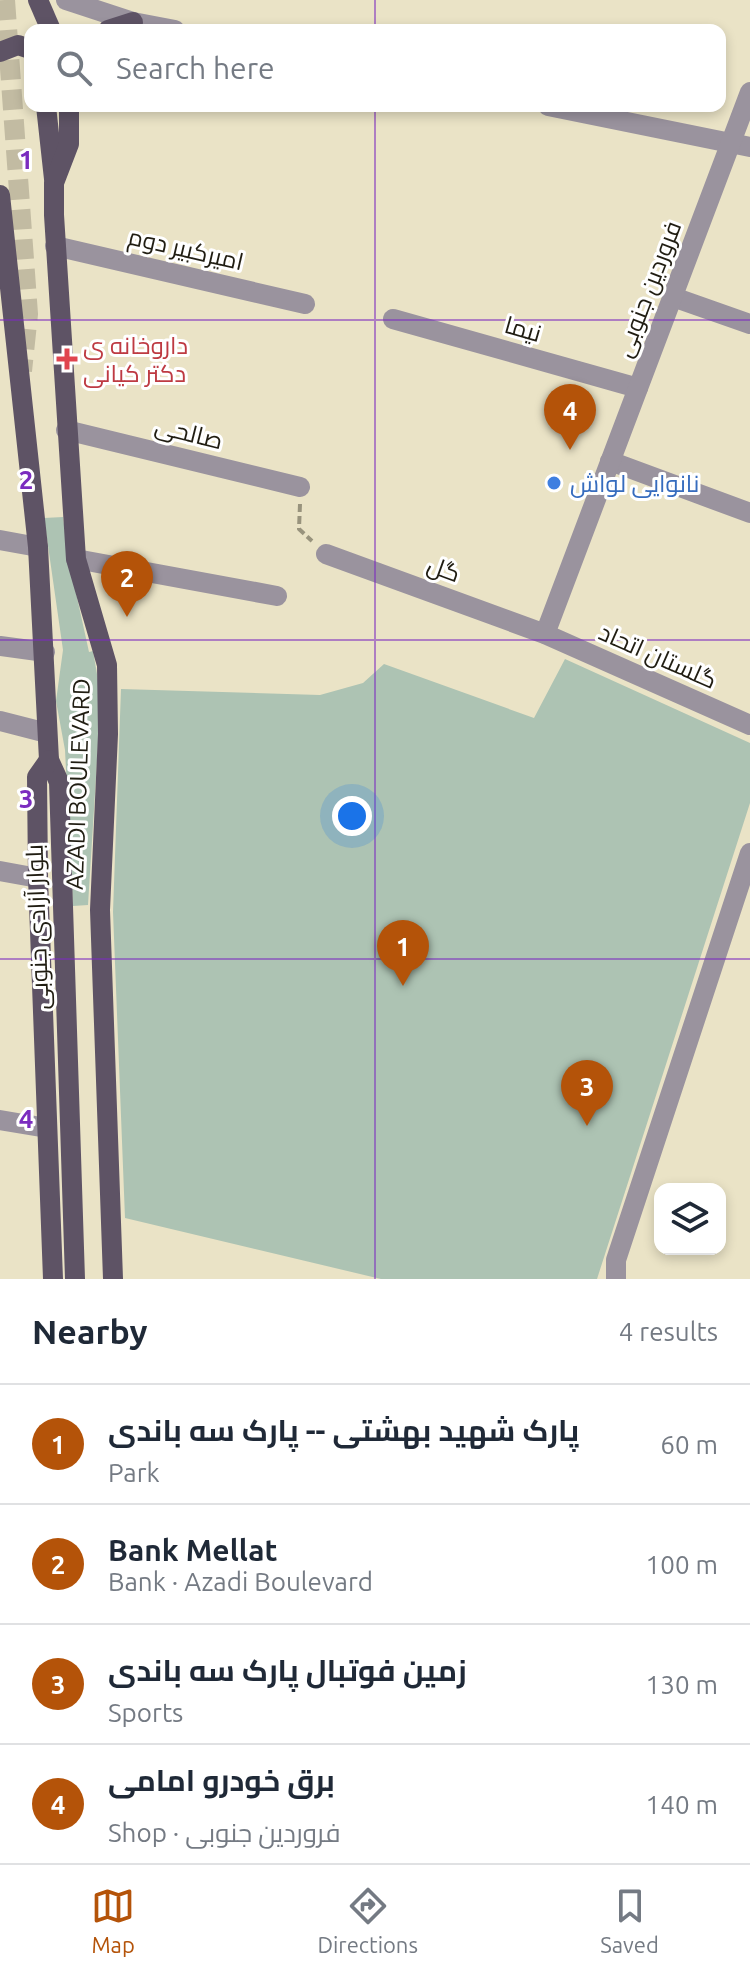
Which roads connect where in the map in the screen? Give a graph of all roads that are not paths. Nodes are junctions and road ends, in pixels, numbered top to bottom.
1 (38, 0) edge
2 (66, 0) edge
3 (133, 22) junction
4 (48, 24) edge
5 (127, 24) edge
6 (144, 24) edge
7 (24, 47) edge
8 (0, 52) edge
9 (750, 92) edge
10 (47, 112) edge
11 (69, 112) edge
12 (578, 112) edge
13 (740, 145) edge
14 (54, 183) junction
15 (0, 195) edge
16 (55, 246) junction
17 (5, 286) edge
18 (673, 297) junction
19 (305, 304) dead end
20 (393, 319) dead end
21 (750, 324) edge
22 (638, 388) junction
23 (66, 430) junction
24 (610, 461) junction
25 (300, 487) road end
26 (750, 513) edge
27 (0, 540) edge
28 (38, 547) junction
29 (326, 554) road end
30 (76, 559) junction
31 (277, 596) dead end
32 (545, 634) junction
33 (0, 646) edge
34 (45, 652) junction
35 (0, 721) edge
36 (750, 725) edge
37 (47, 733) junction
38 (49, 760) junction
39 (750, 853) edge
40 (0, 871) edge
41 (38, 878) junction
42 (0, 1120) edge
43 (47, 1128) junction
44 (53, 1279) edge
45 (75, 1279) edge
46 (113, 1279) edge
47 (616, 1279) edge

1 - 4 main road
2 - 3 street
3 - 5 main road
3 - 6 street
7 - 8 main road
9 - 13 street, فروردین جنوبی
10 - 14 main road
11 - 14 main road, AZADI BOULEVARD
12 - 13 street
13 - 18 street, فروردین جنوبی
14 - 16 main road, AZADI BOULEVARD
15 - 17 main road, بلوار آزادی جنوبی
16 - 19 street, امیرکبیر دوم
16 - 23 main road, AZADI BOULEVARD
17 - 28 main road, بلوار آزادی جنوبی
18 - 21 street
18 - 22 street, فروردین جنوبی
20 - 22 street, نیما
22 - 24 street, فروردین جنوبی
23 - 25 street, صالحی
23 - 30 main road, AZADI BOULEVARD
24 - 26 street
24 - 32 street, فروردین جنوبی
27 - 28 street
28 - 34 main road, بلوار آزادی جنوبی
29 - 32 street, گل
30 - 31 street
30 - 46 main road, AZADI BOULEVARD
32 - 36 street, گلستان اتحاد
33 - 34 street
34 - 37 main road, بلوار آزادی جنوبی
35 - 37 street
37 - 38 main road, بلوار آزادی جنوبی
38 - 41 main road
38 - 45 main road, بلوار آزادی جنوبی
39 - 47 street
40 - 41 street
41 - 43 main road
42 - 43 street
43 - 44 main road

